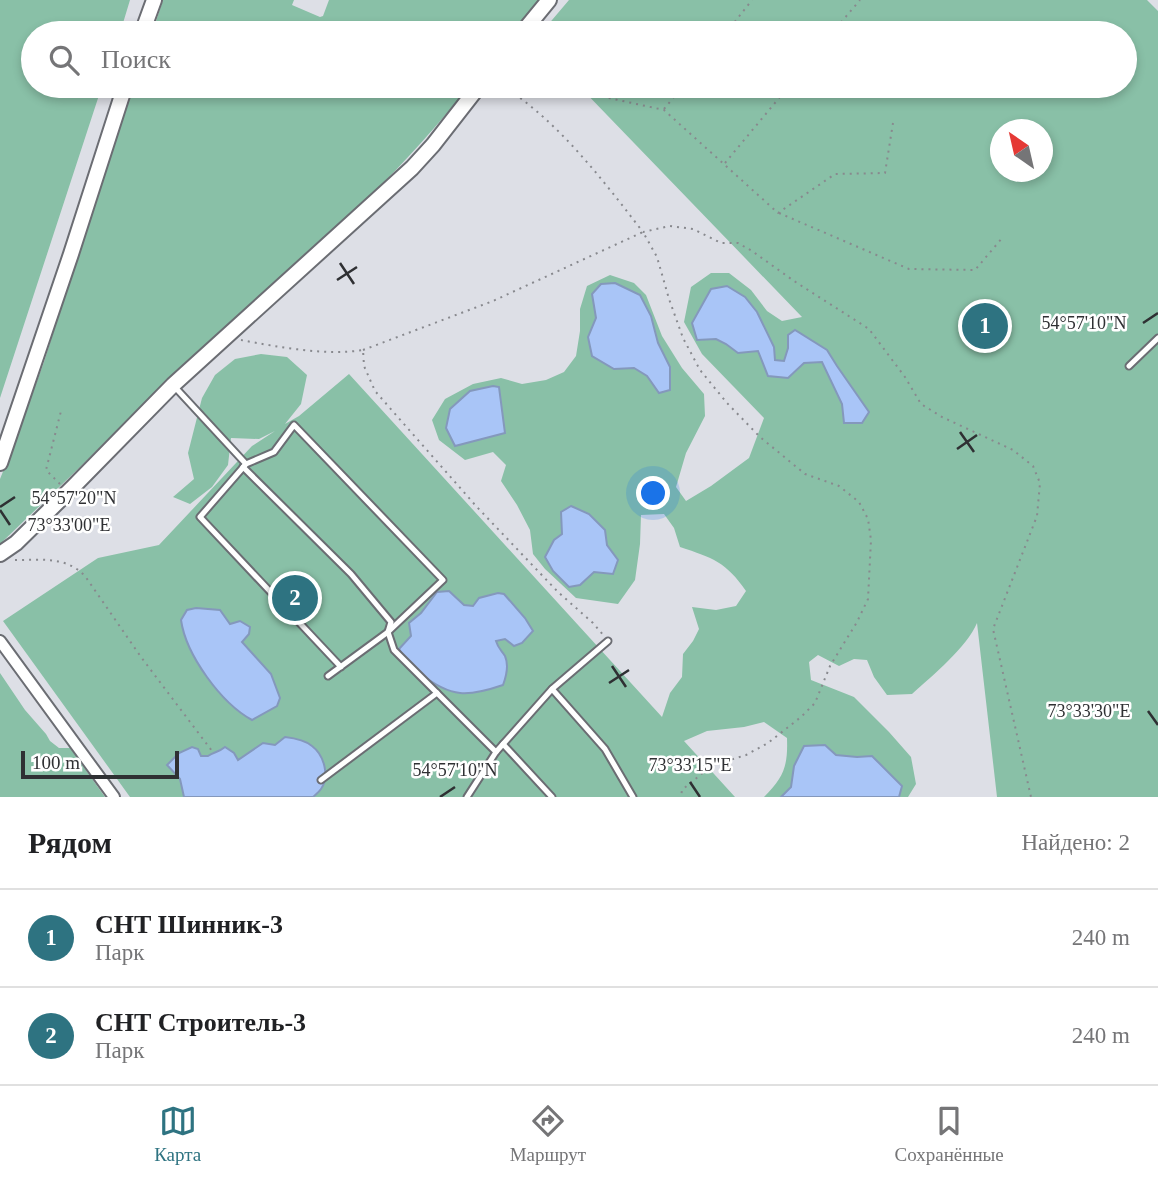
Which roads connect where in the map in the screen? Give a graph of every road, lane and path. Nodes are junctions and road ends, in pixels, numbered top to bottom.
1 (153, 0) edge
2 (549, 0) edge
3 (752, 0) edge
4 (860, 0) edge
5 (146, 21) edge
6 (532, 21) edge
7 (735, 21) edge
8 (842, 21) edge
9 (121, 98) edge
10 (470, 98) edge
11 (521, 98) edge
12 (609, 98) edge
13 (674, 98) edge
14 (779, 98) edge
15 (664, 110) junction
16 (893, 123) dead end
17 (724, 164) junction
18 (778, 212) junction
19 (643, 232) junction
20 (1003, 237) dead end
21 (226, 337) junction
22 (1158, 338) edge
23 (363, 350) junction
24 (1129, 366) dead end
25 (173, 385) junction
26 (61, 411) dead end
27 (0, 463) edge
28 (244, 466) junction
29 (69, 491) junction
30 (6, 557) edge
31 (388, 632) junction
32 (0, 641) edge
33 (608, 641) joint
34 (341, 667) junction
35 (328, 676) dead end
36 (552, 690) junction
37 (437, 693) junction
38 (503, 744) junction
39 (212, 751) dead end
40 (496, 752) junction
41 (321, 780) dead end
42 (114, 797) edge
43 (467, 797) edge
44 (552, 797) edge
45 (634, 797) edge
46 (681, 797) edge
47 (1031, 797) edge

1 - 5 street
2 - 6 street
3 - 7 path
4 - 8 path
9 - 27 street
10 - 21 street
11 - 19 path
12 - 15 path
13 - 15 path
14 - 17 path
15 - 17 path
16 - 18 path
17 - 18 path
18 - 20 path
19 - 23 path
19 - 46 path
19 - 47 path
21 - 23 path
21 - 25 street
22 - 24 lane
23 - 33 path
25 - 28 lane
25 - 29 street
26 - 29 path
28 - 31 lane
28 - 31 lane
28 - 34 lane
29 - 30 street
30 - 39 path
31 - 34 lane
31 - 37 lane
32 - 42 street
33 - 36 lane
34 - 35 lane
36 - 38 lane
36 - 45 lane
37 - 40 lane
37 - 41 lane
38 - 40 lane
38 - 44 lane
40 - 43 lane

